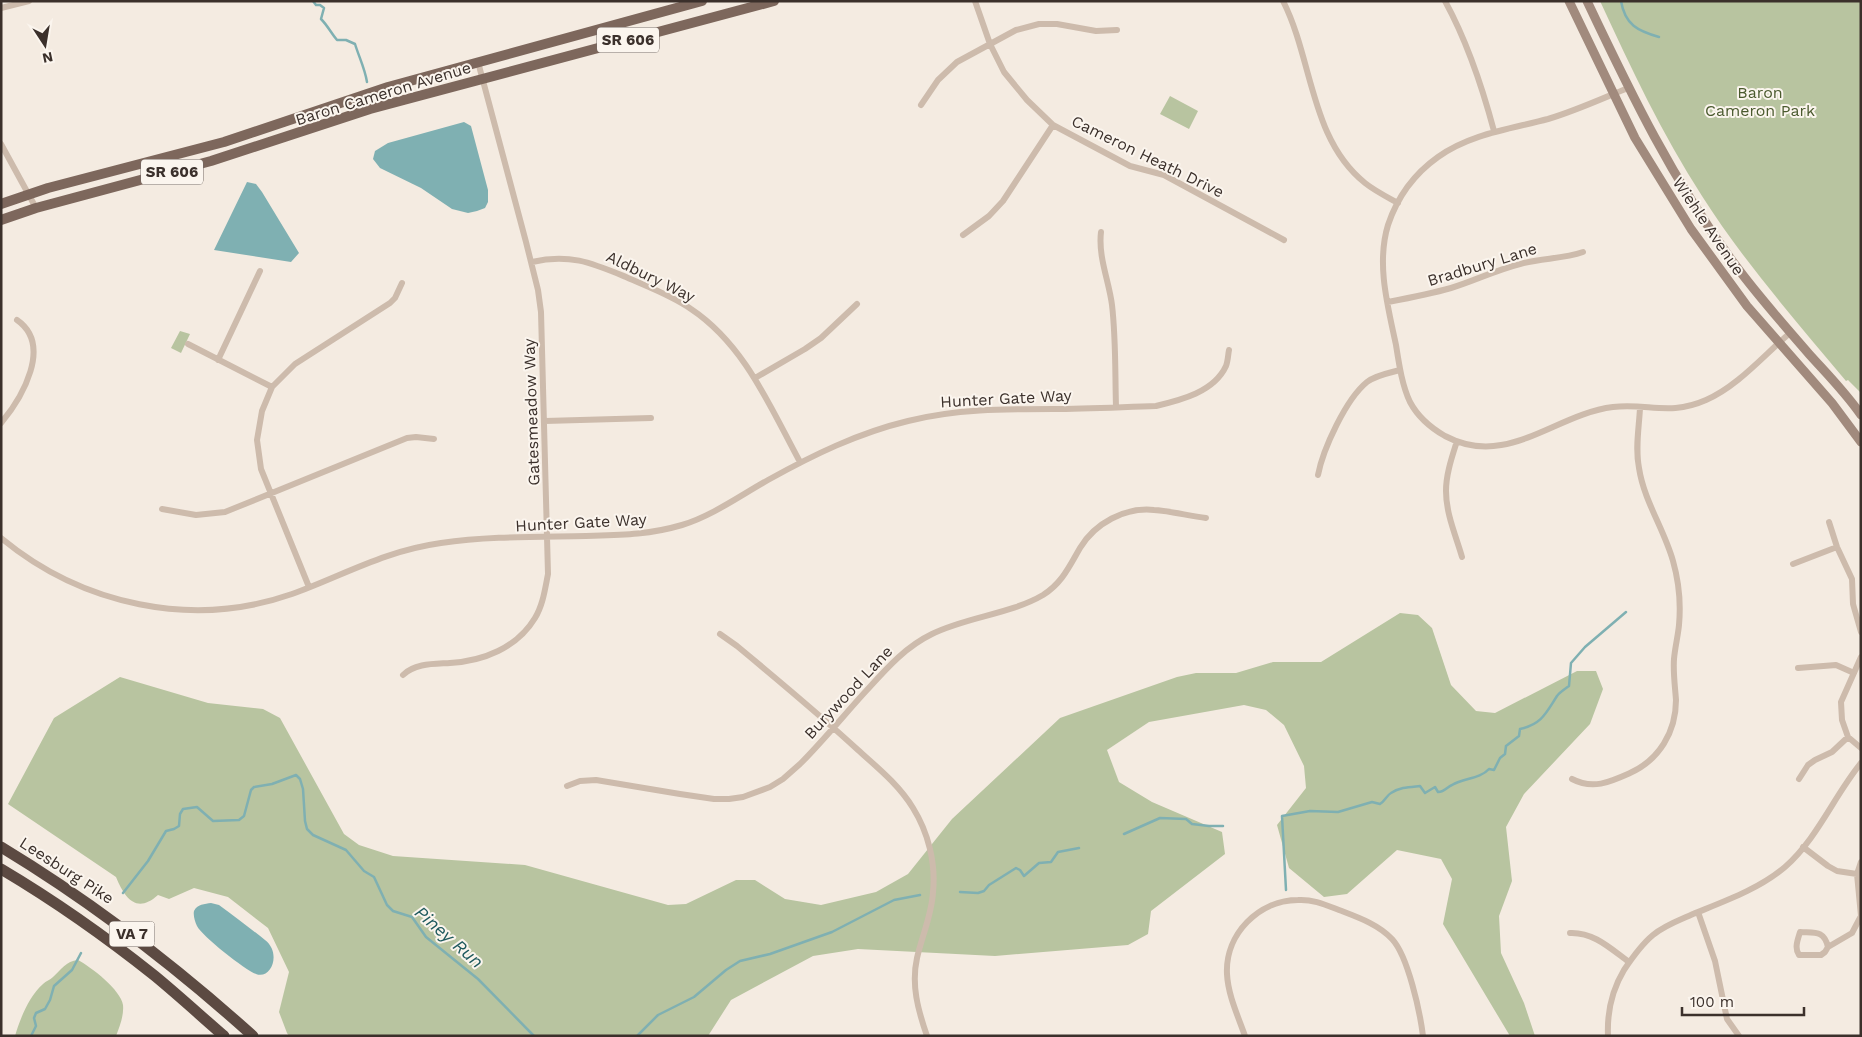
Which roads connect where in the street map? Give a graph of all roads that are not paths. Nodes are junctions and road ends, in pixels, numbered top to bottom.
1 (29, 1) edge
2 (702, 1) edge
3 (774, 1) edge
4 (975, 1) edge
5 (1284, 1) edge
6 (1445, 1) edge
7 (1569, 1) edge
8 (1587, 1) edge
9 (17, 2) edge
10 (1, 8) edge
11 (1117, 30) dead end
12 (990, 44) junction
13 (478, 62) junction
14 (482, 79) junction
15 (1628, 88) junction
16 (1613, 94) junction
17 (921, 105) dead end
18 (1053, 125) junction
19 (1494, 131) junction
20 (1, 144) edge
21 (29, 194) junction
22 (1398, 203) junction
23 (1, 204) edge
24 (36, 208) junction
25 (1, 220) edge
26 (1101, 232) dead end
27 (963, 235) dead end
28 (1284, 240) dead end
29 (1584, 252) dead end
30 (532, 262) junction
31 (260, 272) dead end
32 (402, 283) dead end
33 (1388, 302) junction
34 (857, 304) dead end
35 (18, 320) dead end
36 (1790, 332) junction
37 (1778, 343) junction
38 (188, 344) dead end
39 (1229, 350) dead end
40 (218, 360) junction
41 (1400, 370) junction
42 (755, 378) junction
43 (272, 387) junction
44 (1116, 407) junction
45 (1640, 408) junction
46 (1861, 415) edge
47 (651, 418) dead end
48 (545, 421) junction
49 (1, 423) edge
50 (434, 439) dead end
51 (1457, 441) junction
52 (1861, 442) edge
53 (800, 462) junction
54 (1318, 475) dead end
55 (271, 494) junction
56 (162, 508) dead end
57 (1206, 518) dead end
58 (1829, 522) dead end
59 (548, 537) junction
60 (1, 538) edge
61 (1837, 547) junction
62 (1462, 557) dead end
63 (1792, 564) dead end
64 (309, 587) junction
65 (1861, 632) edge
66 (720, 634) dead end
67 (1861, 658) edge
68 (1798, 668) dead end
69 (1854, 673) junction
70 (403, 675) dead end
71 (833, 727) junction
72 (1848, 737) junction
73 (1861, 748) edge
74 (1861, 763) edge
75 (1800, 779) dead end
76 (1572, 780) dead end
77 (567, 786) dead end
78 (1, 847) edge
79 (1804, 847) junction
80 (1861, 862) edge
81 (1, 869) edge
82 (1857, 874) junction
83 (1698, 912) junction
84 (1570, 933) dead end
85 (1828, 947) junction
86 (1629, 962) junction
87 (224, 1036) edge
88 (253, 1036) edge
89 (927, 1036) edge
90 (1245, 1036) edge
91 (1422, 1036) edge
92 (1608, 1036) edge
93 (1739, 1036) edge

1 - 9 street
2 - 13 main road, Baron Cameron Avenue / SR 606
3 - 14 main road, Baron Cameron Avenue / SR 606
4 - 12 street, Cameron Heath Drive
5 - 22 street
6 - 19 street
7 - 16 main road, Wiehle Avenue
8 - 15 main road, Wiehle Avenue
9 - 10 street
11 - 12 street
12 - 17 street
12 - 18 street, Cameron Heath Drive
13 - 14 street, Gatesmeadow Way
13 - 21 main road, Baron Cameron Avenue / SR 606
14 - 24 main road, Baron Cameron Avenue / SR 606
14 - 30 street, Gatesmeadow Way
15 - 16 street
15 - 36 main road, Wiehle Avenue
16 - 19 street
16 - 37 main road, Wiehle Avenue
18 - 27 street
18 - 28 street, Cameron Heath Drive
19 - 22 street
20 - 21 street
21 - 23 main road, Baron Cameron Avenue / SR 606
21 - 24 street
22 - 33 street
24 - 25 main road, Baron Cameron Avenue / SR 606
26 - 44 street
29 - 33 street, Bradbury Lane
30 - 42 street, Aldbury Way
30 - 48 street, Gatesmeadow Way
31 - 40 street
32 - 43 street
33 - 41 street
34 - 42 street
35 - 49 street
36 - 37 street
36 - 46 main road, Wiehle Avenue
37 - 45 street
37 - 52 main road, Wiehle Avenue
38 - 40 street
39 - 44 street, Hunter Gate Way
40 - 43 street
41 - 51 street
41 - 54 street
42 - 53 street, Aldbury Way
43 - 55 street
44 - 53 street, Hunter Gate Way
45 - 51 street
45 - 76 street
47 - 48 street
48 - 59 street, Gatesmeadow Way
50 - 55 street
51 - 62 street
53 - 59 street, Hunter Gate Way
55 - 56 street
55 - 64 street
57 - 71 street, Burywood Lane
58 - 61 street
59 - 64 street, Hunter Gate Way
59 - 70 street, Gatesmeadow Way
60 - 64 street, Hunter Gate Way
61 - 63 street
61 - 65 street
66 - 71 street
67 - 69 street
68 - 69 street
69 - 72 street
71 - 77 street, Burywood Lane
71 - 89 street
72 - 73 street
72 - 75 street
74 - 79 street
78 - 88 highway, Leesburg Pike / VA 7
79 - 82 street
79 - 83 street
80 - 82 street
81 - 87 highway, VA 7
82 - 85 street
83 - 86 street
83 - 93 street
84 - 86 street
85 - 85 street
86 - 92 street
90 - 91 street

